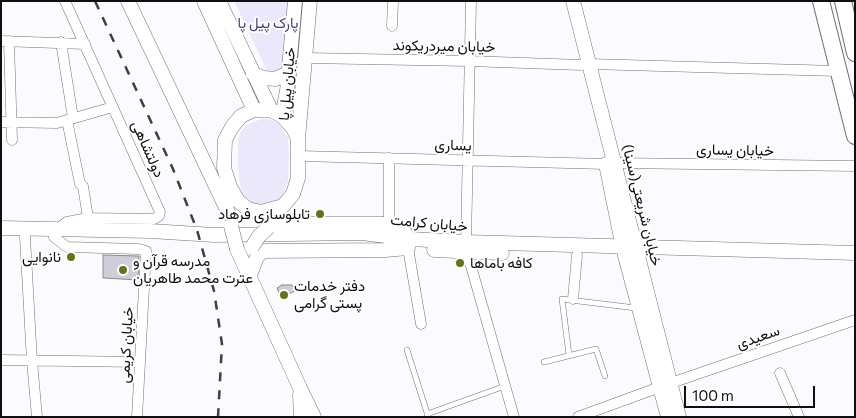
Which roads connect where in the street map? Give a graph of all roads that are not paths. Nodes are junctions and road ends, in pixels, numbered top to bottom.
1 (66, 1) edge
2 (128, 1) edge
3 (204, 1) edge
4 (219, 1) edge
5 (295, 1) edge
6 (310, 1) edge
7 (393, 1) edge
8 (471, 1) edge
9 (563, 1) edge
10 (573, 1) edge
11 (821, 1) edge
12 (843, 1) edge
13 (392, 26) dead end
14 (5, 41) edge
15 (61, 42) junction
16 (85, 44) junction
17 (855, 53) edge
18 (306, 58) junction
19 (468, 61) junction
20 (585, 65) junction
21 (838, 72) junction
22 (289, 73) junction
23 (253, 74) junction
24 (113, 107) junction
25 (254, 110) junction
26 (276, 113) junction
27 (70, 119) junction
28 (7, 123) edge
29 (855, 136) edge
30 (298, 139) junction
31 (12, 140) dead end
32 (299, 156) junction
33 (389, 158) junction
34 (467, 161) junction
35 (611, 164) junction
36 (855, 166) edge
37 (238, 202) junction
38 (283, 206) junction
39 (88, 218) junction
40 (230, 220) junction
41 (389, 224) junction
42 (270, 226) junction
43 (1, 228) edge
44 (57, 233) junction
45 (1, 236) edge
46 (25, 237) junction
47 (409, 244) junction
48 (467, 247) junction
49 (631, 252) junction
50 (855, 253) edge
51 (577, 255) junction
52 (855, 262) edge
53 (250, 275) junction
54 (573, 299) junction
55 (639, 309) junction
56 (855, 320) edge
57 (422, 324) dead end
58 (408, 350) dead end
59 (569, 355) junction
60 (1, 360) edge
61 (32, 361) junction
62 (140, 362) junction
63 (544, 362) dead end
64 (780, 373) dead end
65 (605, 376) dead end
66 (665, 385) junction
67 (505, 386) junction
68 (300, 388) junction
69 (427, 416) edge
70 (37, 417) edge
71 (137, 417) edge
72 (301, 417) edge
73 (314, 417) edge
74 (514, 417) edge
75 (578, 417) edge
76 (668, 417) edge
77 (679, 417) edge
78 (799, 417) edge

1 - 16 street, دولتشاهی
2 - 40 main road
3 - 25 main road
4 - 23 main road
5 - 22 main road, خیابان پیل پا
6 - 18 main road, خیابان پیل پا
7 - 13 street
8 - 19 street
9 - 20 main road, خیابان شریعتی(سینا)
10 - 20 main road, خیابان شریعتی(سینا)
11 - 21 main road
12 - 17 main road
14 - 15 street
14 - 28 street
15 - 16 street
15 - 27 street
16 - 24 street, دولتشاهی
18 - 19 street, خیابان میردریکوند
18 - 30 main road, خیابان پیل پا
19 - 20 street, خیابان میردریکوند
19 - 34 street
20 - 21 street, خیابان میردریکوند
20 - 35 main road, خیابان شریعتی(سینا)
21 - 29 main road
22 - 23 main road
22 - 26 main road, خیابان پیل پا
23 - 26 main road
24 - 27 street
24 - 39 street, دولتشاهی
25 - 26 main road
25 - 37 main road
26 - 30 main road
27 - 28 street
27 - 39 street
28 - 31 street
30 - 32 main road
32 - 33 street, یساری
32 - 38 main road
33 - 34 street, یساری
33 - 41 street
34 - 35 street, یساری
34 - 48 street
35 - 36 street, خیابان یساری
35 - 49 main road, خیابان شریعتی(سینا)
37 - 38 main road
37 - 40 main road
38 - 42 main road
39 - 44 street, دولتشاهی
40 - 53 main road, bridge
41 - 42 main road
41 - 47 main road
42 - 53 main road, bridge
43 - 44 main road, خیابان کرامت
44 - 46 main road, خیابان کرامت
44 - 47 main road, خیابان کرامت
44 - 62 street, خیابان کریمی
45 - 46 main road, خیابان کرامت
46 - 61 street
47 - 48 main road, خیابان کرامت
47 - 53 main road
47 - 57 street
48 - 49 main road, خیابان کرامت
48 - 51 main road, خیابان کرامت
48 - 67 street
49 - 50 main road, خیابان کرامت
49 - 51 main road, خیابان کرامت
49 - 52 main road, خیابان کرامت
49 - 55 main road, خیابان شریعتی(سینا)
49 - 66 main road, خیابان شریعتی(سینا)
51 - 54 street
53 - 68 main road
54 - 55 lane
54 - 59 lane
55 - 66 main road, خیابان شریعتی(سینا)
56 - 66 street, سعیدی
58 - 69 lane
59 - 63 lane
59 - 65 lane
60 - 61 street
61 - 62 street
61 - 70 street
62 - 71 street, خیابان کریمی
64 - 78 street
66 - 75 street, سعیدی
66 - 76 main road, خیابان شریعتی(سینا)
66 - 77 main road, خیابان شریعتی(سینا)
67 - 69 lane
67 - 74 street
68 - 72 main road
68 - 73 main road

